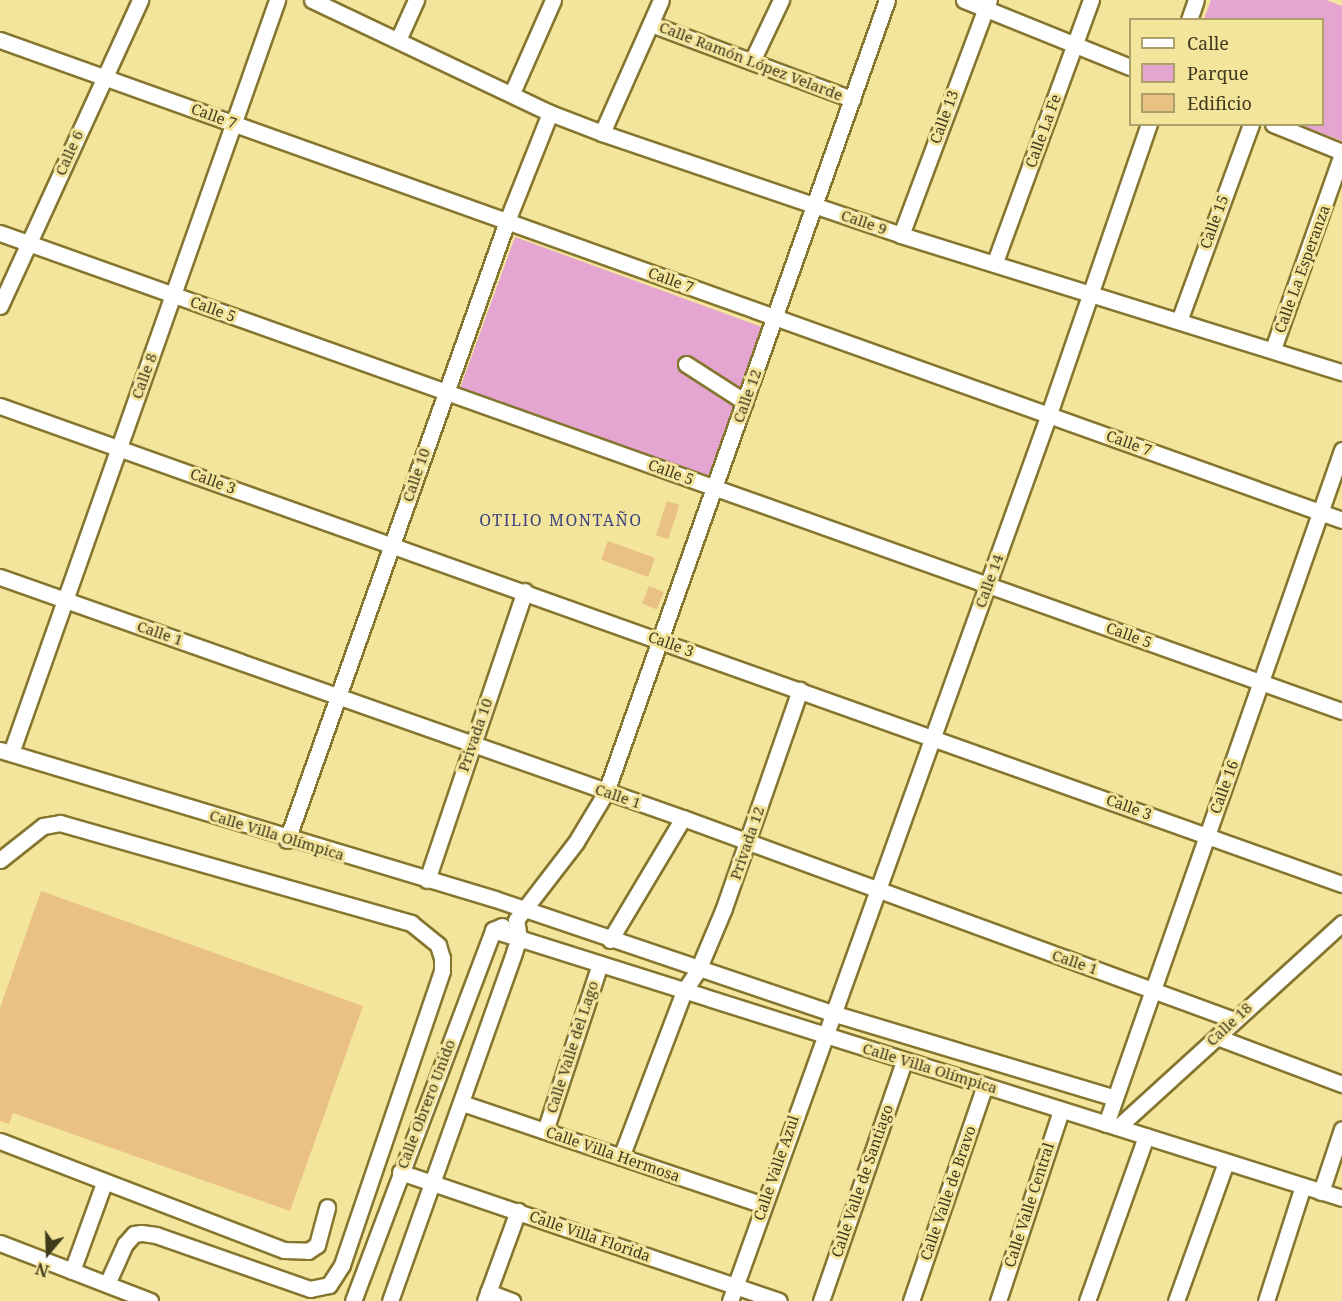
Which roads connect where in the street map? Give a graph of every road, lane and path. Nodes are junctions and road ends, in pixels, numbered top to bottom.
1 (140, 0) edge
2 (277, 0) edge
3 (312, 0) edge
4 (416, 0) edge
5 (553, 0) edge
6 (661, 0) edge
7 (781, 0) edge
8 (887, 0) edge
9 (964, 0) edge
10 (1091, 0) edge
11 (1196, 0) edge
12 (987, 4) edge
13 (1190, 18) edge
14 (651, 24) junction
15 (0, 40) edge
16 (398, 40) junction
17 (1074, 44) junction
18 (752, 62) junction
19 (1129, 66) edge
20 (103, 77) junction
21 (512, 93) junction
22 (852, 99) junction
23 (550, 113) junction
24 (233, 123) junction
25 (1148, 126) edge
26 (1250, 126) edge
27 (1278, 126) edge
28 (602, 133) junction
29 (1342, 153) edge
30 (814, 206) junction
31 (507, 221) junction
32 (0, 233) edge
33 (901, 235) junction
34 (29, 243) junction
35 (995, 262) junction
36 (1090, 291) junction
37 (173, 295) junction
38 (0, 306) edge
39 (776, 317) junction
40 (1179, 321) junction
41 (1273, 349) junction
42 (686, 364) dead end
43 (1342, 372) edge
44 (446, 392) junction
45 (746, 402) junction
46 (0, 406) edge
47 (1049, 414) junction
48 (118, 447) junction
49 (1342, 450) edge
50 (715, 488) junction
51 (1321, 513) junction
52 (1342, 520) edge
53 (392, 544) junction
54 (0, 577) edge
55 (988, 584) junction
56 (525, 591) junction
57 (64, 600) junction
58 (661, 640) junction
59 (1262, 682) junction
60 (800, 690) junction
61 (339, 696) junction
62 (1342, 711) edge
63 (933, 737) junction
64 (472, 744) junction
65 (6, 751) edge
66 (606, 792) junction
67 (682, 818) junction
68 (1206, 834) junction
69 (287, 840) junction
70 (748, 842) junction
71 (3, 854) edge
72 (427, 880) junction
73 (1342, 884) edge
74 (878, 892) junction
75 (520, 915) junction
76 (1341, 926) edge
77 (493, 930) junction
78 (519, 938) junction
79 (610, 940) junction
80 (600, 964) junction
81 (698, 970) junction
82 (1152, 989) junction
83 (684, 992) junction
84 (832, 1013) junction
85 (1234, 1020) junction
86 (824, 1035) junction
87 (1217, 1036) junction
88 (904, 1060) junction
89 (1342, 1084) edge
90 (985, 1085) junction
91 (1115, 1098) junction
92 (462, 1103) junction
93 (1061, 1110) junction
94 (1112, 1125) junction
95 (1342, 1130) edge
96 (545, 1131) junction
97 (1146, 1136) junction
98 (0, 1141) edge
99 (621, 1157) junction
100 (1226, 1162) junction
101 (400, 1172) junction
102 (105, 1183) junction
103 (433, 1183) junction
104 (1303, 1186) junction
105 (1321, 1192) junction
106 (1342, 1198) edge
107 (763, 1205) junction
108 (327, 1207) dead end
109 (518, 1211) junction
110 (0, 1243) edge
111 (72, 1271) junction
112 (107, 1284) junction
113 (735, 1286) junction
114 (486, 1297) edge
115 (150, 1301) edge
116 (353, 1301) edge
117 (390, 1301) edge
118 (512, 1301) edge
119 (730, 1301) edge
120 (779, 1301) edge
121 (821, 1301) edge
122 (911, 1301) edge
123 (998, 1301) edge
124 (1087, 1301) edge
125 (1176, 1301) edge
126 (1266, 1301) edge

1 - 20 street, Calle 6
2 - 24 street, Calle 8
3 - 16 street, Calle 9
4 - 16 street
5 - 21 street
6 - 14 street
7 - 18 street
8 - 22 street, Calle 12
9 - 12 street
10 - 17 street, Calle La Fe
11 - 13 street
12 - 17 street
12 - 33 street, Calle 13
14 - 18 street, Calle Ramón López Velarde
14 - 28 street
15 - 20 street, Calle 7
16 - 21 street, Calle 9
17 - 19 street
17 - 35 street, Calle La Fe
18 - 22 street, Calle Ramón López Velarde
20 - 24 street, Calle 7
20 - 34 street, Calle 6
21 - 23 street, Calle 9
22 - 30 street, Calle 12
23 - 28 street, Calle 9
23 - 31 street, Calle 10
24 - 31 street, Calle 7
24 - 37 street, Calle 8
25 - 36 street, Calle 14
26 - 40 street, Calle 15
27 - 29 street
28 - 30 street, Calle 9
29 - 41 street, Calle La Esperanza
30 - 33 street, Calle 9
30 - 39 street, Calle 12
31 - 39 street, Calle 7
31 - 44 street, Calle 10
32 - 34 street, Calle 5
33 - 35 street, Calle 9
34 - 37 street, Calle 5
34 - 38 street, Calle 6
35 - 36 street, Calle 9
36 - 40 street, Calle 9
36 - 47 street, Calle 14
37 - 44 street, Calle 5
37 - 48 street, Calle 8
39 - 45 street, Calle 12
39 - 47 street, Calle 7
40 - 41 street, Calle 9
41 - 43 street, Calle 9
42 - 45 street
44 - 50 street, Calle 5
44 - 53 street, Calle 10
45 - 50 street, Calle 12
46 - 48 street, Calle 3
47 - 51 street, Calle 7
47 - 55 street, Calle 14
48 - 53 street, Calle 3
48 - 57 street, Calle 8
49 - 51 street, Calle 16
50 - 55 street, Calle 5
50 - 58 street, Calle 12
51 - 52 street, Calle 7
51 - 59 street, Calle 16
53 - 56 street, Calle 3
53 - 61 street, Calle 10
54 - 57 street, Calle 1
55 - 59 street, Calle 5
55 - 63 street, Calle 14
56 - 58 street, Calle 3
56 - 64 street, Privada 10
57 - 61 street, Calle 1
57 - 65 street, Calle 8
58 - 60 street, Calle 3
58 - 66 street, Calle 12
59 - 62 street, Calle 5
59 - 68 street, Calle 16
60 - 63 street, Calle 3
60 - 70 street, Privada 12
61 - 64 street, Calle 1
61 - 69 street, Calle 10
63 - 68 street, Calle 3
63 - 74 street, Calle 14
64 - 66 street, Calle 1
64 - 72 street, Privada 10
65 - 69 street, Calle Villa Olímpica
66 - 67 street, Calle 1
66 - 75 street
67 - 70 street, Calle 1
67 - 79 street
68 - 73 street, Calle 3
68 - 82 street, Calle 16
69 - 72 street, Calle Villa Olímpica
70 - 74 street, Calle 1
70 - 81 street, Privada 12
71 - 112 street
72 - 75 street, Calle Villa Olímpica
74 - 82 street, Calle 1
74 - 84 street, Calle 14
75 - 77 street
75 - 78 street
75 - 79 street, Calle Villa Olímpica
76 - 85 street, Calle 18
77 - 78 street, Calle Villa Olímpica
77 - 101 street, Calle Obrero Unido
78 - 80 street, Calle Villa Olímpica
78 - 92 street, Calle Obrero Unido
79 - 81 street, Calle Villa Olímpica
80 - 83 street, Calle Villa Olímpica
80 - 96 street, Calle Valle del Lago
81 - 83 street, Privada 12
81 - 84 street, Calle Villa Olímpica
82 - 85 street, Calle 1
82 - 91 street, Calle 16
83 - 86 street, Calle Villa Olímpica
83 - 99 street, Privada 12
84 - 86 street, Calle 14
84 - 91 street, Calle Villa Olímpica
85 - 87 street, Calle 18
86 - 88 street, Calle Villa Olímpica
86 - 107 street, Calle Valle Azul
87 - 89 street
87 - 94 street, Calle 18
88 - 90 street, Calle Villa Olímpica
88 - 121 street, Calle Valle de Santiago
90 - 93 street, Calle Villa Olímpica
90 - 122 street, Calle Valle de Bravo
91 - 94 street, Calle 16
92 - 96 street, Calle Villa Hermosa
92 - 103 street, Calle Obrero Unido
93 - 94 street, Calle Villa Olímpica
93 - 123 street, Calle Valle Central
94 - 97 street, Calle Villa Olímpica
95 - 105 street
96 - 99 street, Calle Villa Hermosa
97 - 100 street, Calle Villa Olímpica
97 - 124 street
98 - 102 street
99 - 107 street, Calle Villa Hermosa
100 - 104 street, Calle Villa Olímpica
100 - 125 street
101 - 103 street, Calle Villa Florida
101 - 116 street, Calle Obrero Unido
102 - 108 street
102 - 111 street
103 - 109 street, Calle Villa Florida
103 - 117 street, Calle Obrero Unido
104 - 105 street, Calle Villa Olímpica
104 - 126 street
105 - 106 street, Calle Villa Olímpica
107 - 113 street, Calle Valle Azul
109 - 113 street, Calle Villa Florida
109 - 114 street
110 - 111 street
111 - 112 street
112 - 115 street
113 - 119 street, Calle Valle Azul
113 - 120 street, Calle Villa Florida
114 - 118 street

